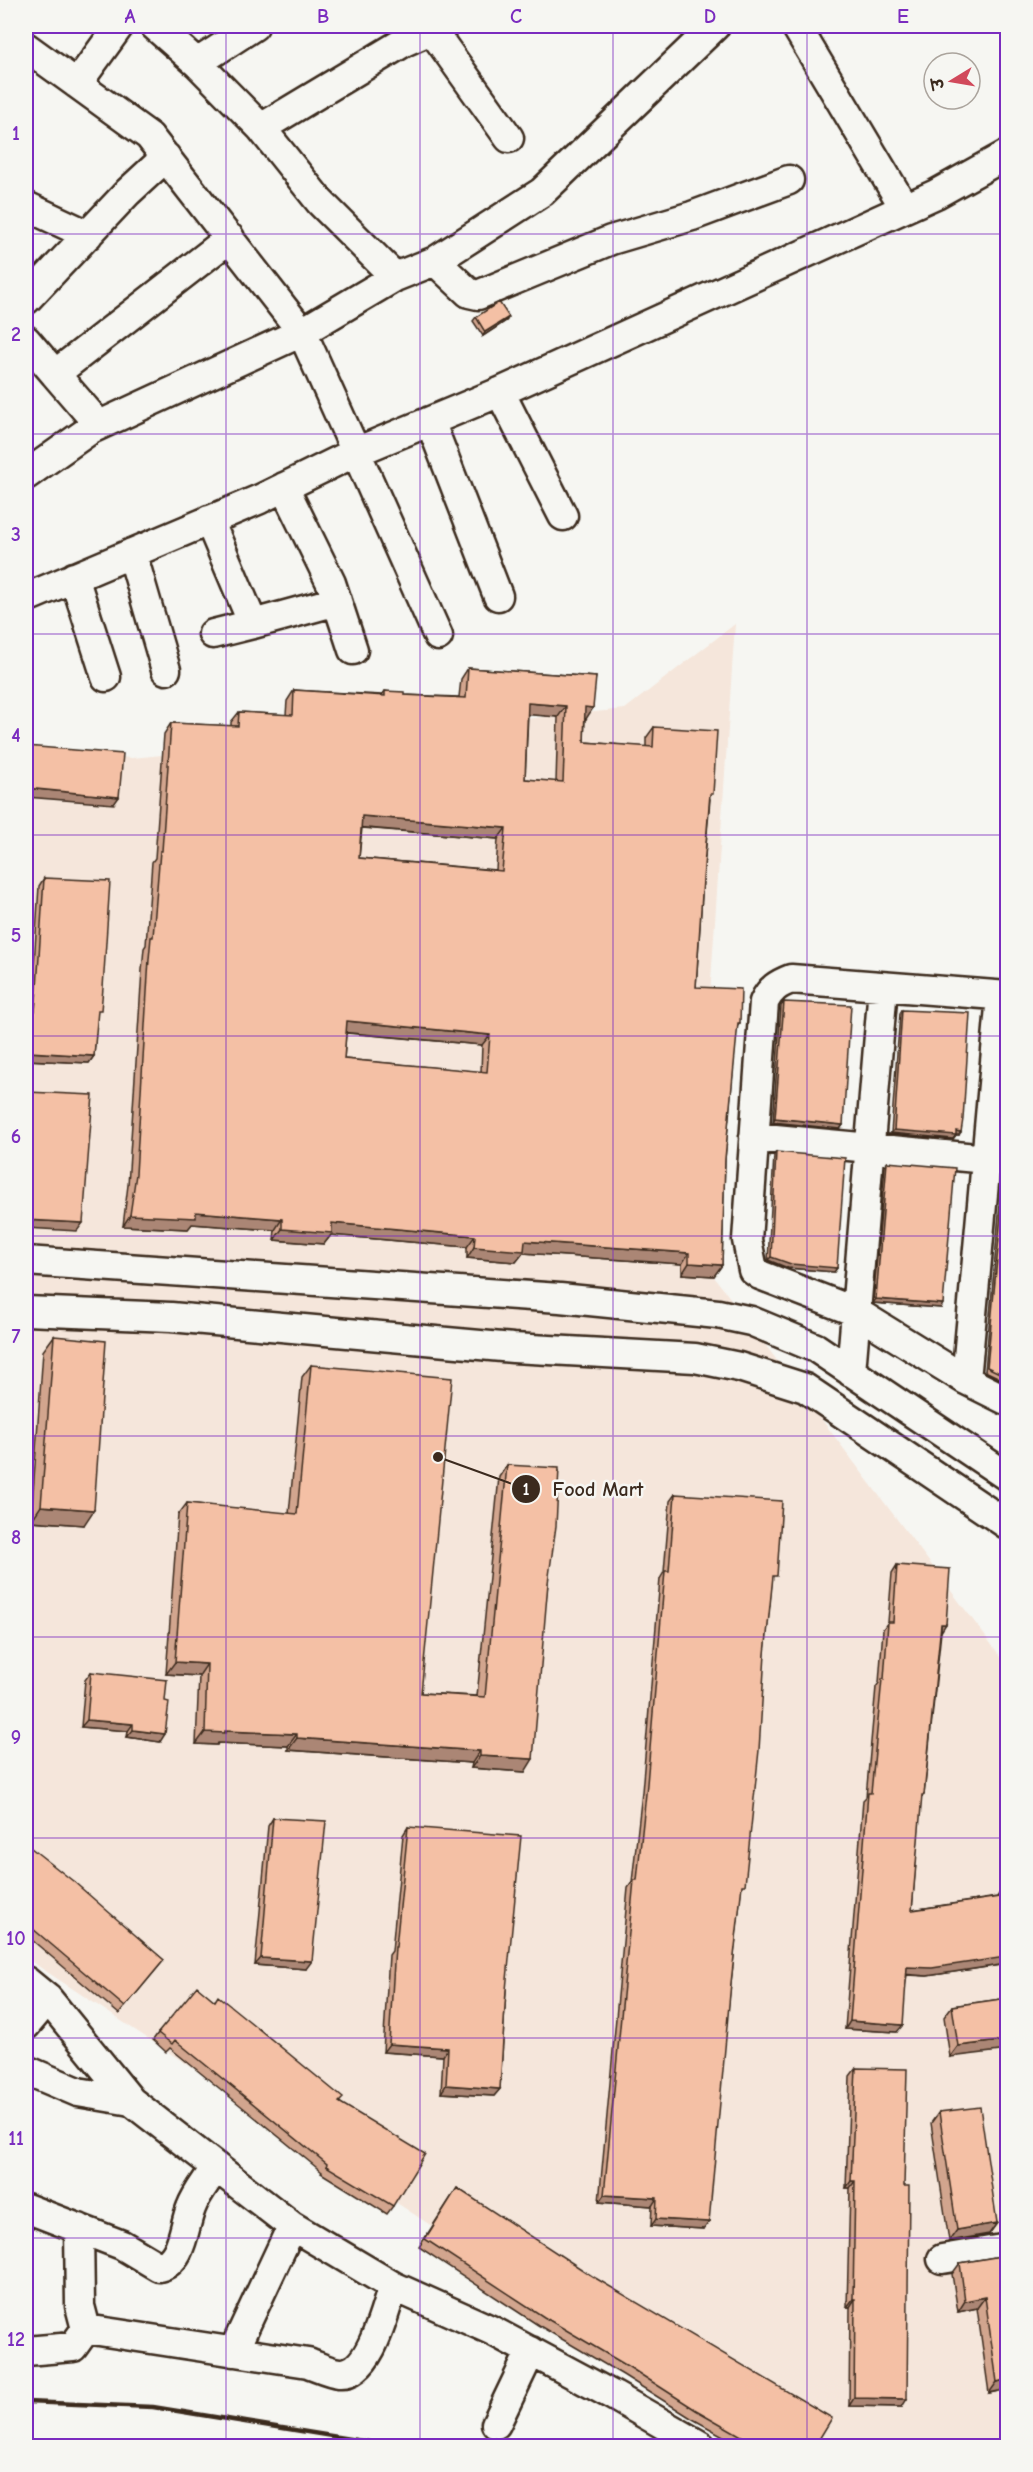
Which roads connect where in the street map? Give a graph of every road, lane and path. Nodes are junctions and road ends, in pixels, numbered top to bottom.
1 (119, 26) edge
2 (155, 26) edge
3 (254, 26) edge
4 (715, 26) edge
5 (796, 26) edge
6 (433, 27) edge
7 (26, 47) edge
8 (197, 63) junction
9 (77, 84) junction
10 (261, 128) junction
11 (509, 138) dead end
12 (1008, 154) edge
13 (166, 157) junction
14 (789, 180) dead end
15 (26, 206) edge
16 (904, 207) junction
17 (88, 235) junction
18 (230, 238) junction
19 (435, 261) junction
20 (395, 277) junction
21 (26, 300) edge
22 (302, 332) junction
23 (26, 340) edge
24 (55, 374) junction
25 (500, 392) junction
26 (430, 421) junction
27 (99, 425) junction
28 (356, 452) junction
29 (26, 475) edge
30 (284, 487) junction
31 (563, 516) dead end
32 (209, 520) junction
33 (132, 553) junction
34 (74, 577) junction
35 (498, 596) dead end
36 (26, 598) edge
37 (337, 601) junction
38 (253, 624) junction
39 (213, 634) dead end
40 (438, 636) dead end
41 (353, 650) dead end
42 (166, 670) dead end
43 (106, 676) dead end
44 (883, 987) junction
45 (1004, 996) edge
46 (754, 1137) junction
47 (871, 1148) junction
48 (997, 1160) edge
49 (26, 1261) edge
50 (26, 1311) edge
51 (856, 1312) junction
52 (852, 1372) junction
53 (966, 1380) junction
54 (1008, 1401) edge
55 (1008, 1478) edge
56 (1008, 1525) edge
57 (26, 1981) edge
58 (48, 1999) junction
59 (26, 2025) edge
60 (26, 2070) edge
61 (131, 2101) junction
62 (215, 2168) junction
63 (26, 2208) edge
64 (292, 2226) junction
65 (79, 2228) junction
66 (1008, 2248) edge
67 (942, 2259) dead end
68 (393, 2286) junction
69 (86, 2329) junction
70 (26, 2351) edge
71 (531, 2351) junction
72 (233, 2352) junction
73 (496, 2424) dead end
74 (701, 2446) edge

1 - 9 street
2 - 8 street
3 - 8 street
4 - 19 street
5 - 16 street
6 - 10 street
6 - 11 street
7 - 9 street
8 - 10 street
9 - 13 street
10 - 20 street
12 - 16 street
13 - 17 street
13 - 18 street
14 - 19 street
15 - 17 street
16 - 25 street
17 - 21 street
18 - 22 street
18 - 24 street
19 - 20 street
20 - 22 street
22 - 27 street
22 - 28 street
23 - 24 street
24 - 27 street
25 - 26 street
25 - 31 street
26 - 28 street
26 - 35 street
27 - 29 street
28 - 30 street
28 - 40 street
30 - 32 street
30 - 37 street
32 - 33 street
32 - 38 street
33 - 34 street
33 - 42 street
34 - 36 street
34 - 43 street
37 - 38 street
37 - 41 street
38 - 39 street
44 - 45 street
44 - 46 street
44 - 47 street
45 - 48 street
46 - 47 street
46 - 51 street
47 - 48 street
47 - 51 street
48 - 53 street
49 - 52 street
50 - 56 street
51 - 52 street
51 - 53 street
52 - 55 street
53 - 54 street
57 - 58 street
58 - 59 street
58 - 61 street
60 - 61 street
61 - 62 street
62 - 64 street
62 - 65 street
63 - 65 street
64 - 68 street
64 - 72 street
65 - 69 street
66 - 67 street
68 - 71 street
68 - 72 street
69 - 70 street
69 - 72 street
71 - 73 street
71 - 74 street

